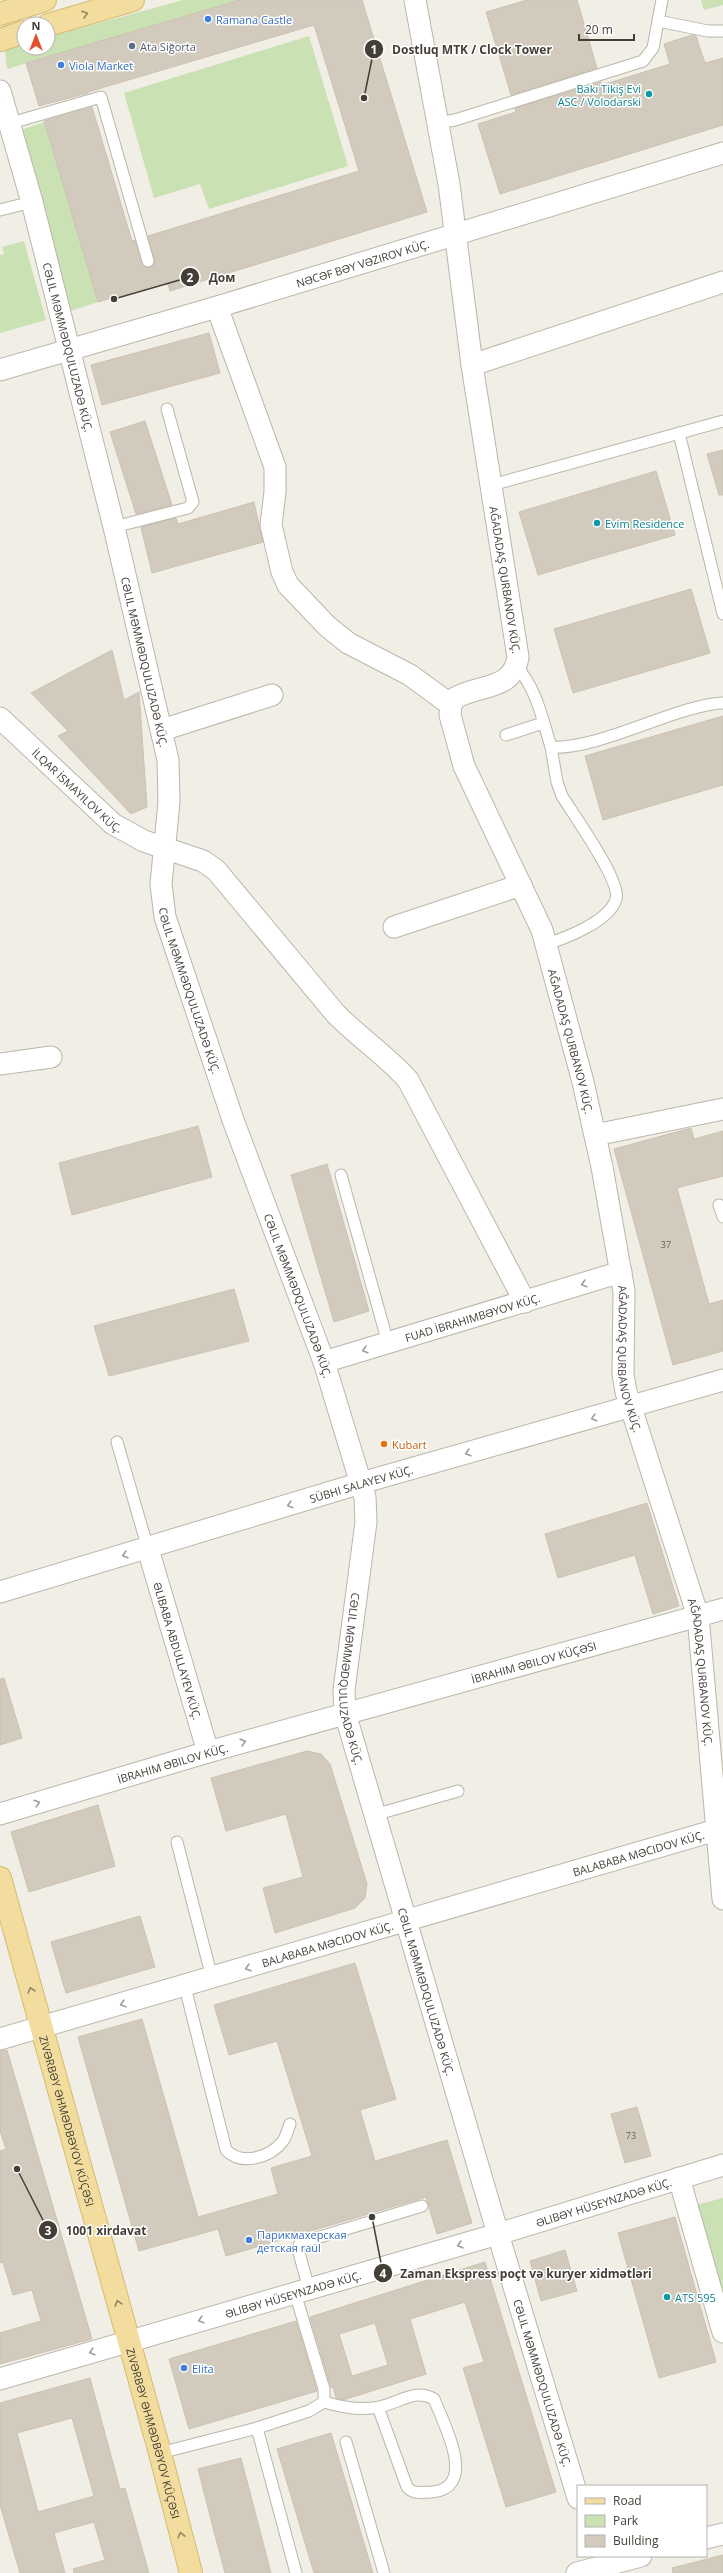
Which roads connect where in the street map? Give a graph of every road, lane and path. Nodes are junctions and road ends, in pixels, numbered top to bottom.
1 (45, 0) edge
2 (133, 0) edge
3 (416, 0) edge
4 (662, 0) edge
5 (0, 14) edge
6 (658, 21) junction
7 (56, 23) edge
8 (723, 32) edge
9 (16, 35) edge
10 (0, 40) edge
11 (0, 91) edge
12 (437, 123) junction
13 (11, 124) junction
14 (723, 153) edge
15 (32, 202) junction
16 (0, 210) edge
17 (455, 235) junction
18 (148, 261) dead end
19 (723, 282) edge
20 (217, 307) junction
21 (70, 350) junction
22 (472, 365) junction
23 (0, 370) edge
24 (167, 409) dead end
25 (723, 421) edge
26 (678, 433) junction
27 (492, 485) junction
28 (114, 527) junction
29 (723, 614) edge
30 (517, 667) junction
31 (272, 696) dead end
32 (723, 703) edge
33 (451, 705) junction
34 (0, 718) edge
35 (543, 723) junction
36 (162, 730) junction
37 (506, 735) dead end
38 (551, 747) junction
39 (165, 847) junction
40 (521, 885) junction
41 (394, 927) dead end
42 (546, 944) junction
43 (51, 1057) dead end
44 (0, 1064) edge
45 (723, 1109) edge
46 (596, 1135) junction
47 (341, 1175) dead end
48 (719, 1205) dead end
49 (723, 1217) edge
50 (621, 1272) junction
51 (525, 1302) junction
52 (388, 1343) junction
53 (324, 1362) junction
54 (723, 1380) edge
55 (631, 1407) junction
56 (117, 1442) dead end
57 (361, 1483) junction
58 (148, 1549) junction
59 (0, 1592) edge
60 (723, 1609) edge
61 (698, 1616) junction
62 (345, 1713) junction
63 (208, 1752) junction
64 (458, 1791) dead end
65 (0, 1814) edge
66 (374, 1815) junction
67 (720, 1828) edge
68 (177, 1842) dead end
69 (0, 1878) edge
70 (723, 1899) edge
71 (406, 1922) junction
72 (212, 1978) junction
73 (186, 1987) junction
74 (42, 2027) junction
75 (0, 2039) edge
76 (290, 2124) dead end
77 (723, 2165) edge
78 (679, 2178) junction
79 (422, 2206) dead end
80 (498, 2234) junction
81 (302, 2291) junction
82 (723, 2332) edge
83 (129, 2340) junction
84 (0, 2379) edge
85 (324, 2402) junction
86 (378, 2407) junction
87 (257, 2428) junction
88 (346, 2442) dead end
89 (160, 2453) junction
90 (577, 2495) edge
91 (723, 2534) edge
92 (707, 2538) edge
93 (636, 2557) edge
94 (599, 2565) edge
95 (191, 2573) edge
96 (296, 2573) edge
97 (384, 2573) edge
98 (577, 2573) edge

1 - 5 main road
7 -> 2 main road
3 - 12 street, AĞADADAŞ QURBANOV KÜÇ.
4 - 6 lane
6 - 8 lane
6 - 12 lane
9 - 10 main road
11 - 13 street, CƏLIL MƏMMƏDQULUZADƏ KÜÇ.
12 - 17 street, AĞADADAŞ QURBANOV KÜÇ.
13 - 15 street, CƏLIL MƏMMƏDQULUZADƏ KÜÇ.
13 - 18 lane
14 - 17 street, NƏCƏF BƏY VƏZIROV KÜÇ.
15 - 16 lane
15 - 21 street, CƏLIL MƏMMƏDQULUZADƏ KÜÇ.
17 - 20 street, NƏCƏF BƏY VƏZIROV KÜÇ.
17 - 22 street, AĞADADAŞ QURBANOV KÜÇ.
19 - 22 street
20 - 21 street, NƏCƏF BƏY VƏZIROV KÜÇ.
20 - 33 street
21 - 23 street, NƏCƏF BƏY VƏZIROV KÜÇ.
21 - 28 street, CƏLIL MƏMMƏDQULUZADƏ KÜÇ.
22 - 27 street, AĞADADAŞ QURBANOV KÜÇ.
24 - 28 lane
25 - 26 lane
26 - 27 lane
26 - 29 lane
27 - 30 street, AĞADADAŞ QURBANOV KÜÇ.
28 - 36 street, CƏLIL MƏMMƏDQULUZADƏ KÜÇ.
30 - 33 street, AĞADADAŞ QURBANOV KÜÇ.
30 - 35 lane
31 - 36 street
32 - 38 lane
33 - 40 street, AĞADADAŞ QURBANOV KÜÇ.
34 - 39 street
35 - 37 lane
35 - 38 lane
36 - 39 street, CƏLIL MƏMMƏDQULUZADƏ KÜÇ.
38 - 42 lane
39 - 51 street
39 - 53 street, CƏLIL MƏMMƏDQULUZADƏ KÜÇ.
40 - 41 street
40 - 42 street, AĞADADAŞ QURBANOV KÜÇ.
42 - 46 street, AĞADADAŞ QURBANOV KÜÇ.
43 - 44 street
45 - 46 street
46 - 50 street, AĞADADAŞ QURBANOV KÜÇ.
47 - 52 lane
48 - 49 lane
50 -> 51 street, FUAD İBRAHIMBƏYOV KÜÇ.
50 - 55 street, AĞADADAŞ QURBANOV KÜÇ.
51 - 52 street, FUAD İBRAHIMBƏYOV KÜÇ.
52 -> 53 street, FUAD İBRAHIMBƏYOV KÜÇ.
53 - 57 street, CƏLIL MƏMMƏDQULUZADƏ KÜÇ.
54 - 55 street, SÜBHI SALAYEV KÜÇ.
55 -> 57 street, SÜBHI SALAYEV KÜÇ.
55 - 61 street, AĞADADAŞ QURBANOV KÜÇ.
56 - 58 lane
57 -> 58 street, SÜBHI SALAYEV KÜÇ.
57 - 62 street, CƏLIL MƏMMƏDQULUZADƏ KÜÇ.
58 -> 59 street, SÜBHI SALAYEV KÜÇ.
58 - 63 street, ƏLIBABA ABDULLAYEV KÜÇ.
60 - 61 street, İBRAHIM ƏBILOV KÜÇƏSI
61 - 62 street, İBRAHIM ƏBILOV KÜÇƏSI
61 - 67 street, AĞADADAŞ QURBANOV KÜÇ.
63 -> 62 street, İBRAHIM ƏBILOV KÜÇ.
62 - 66 street, CƏLIL MƏMMƏDQULUZADƏ KÜÇ.
65 -> 63 street, İBRAHIM ƏBILOV KÜÇ.
64 - 66 lane
66 - 71 street, CƏLIL MƏMMƏDQULUZADƏ KÜÇ.
67 - 70 street, AĞADADAŞ QURBANOV KÜÇ.
67 - 71 street, BALABABA MƏCIDOV KÜÇ.
68 - 72 lane
74 -> 69 main road, ZIVƏRBƏY ƏHMƏDBƏYOV KÜÇƏSI
71 -> 72 street, BALABABA MƏCIDOV KÜÇ.
71 - 80 street, CƏLIL MƏMMƏDQULUZADƏ KÜÇ.
72 - 73 street, BALABABA MƏCIDOV KÜÇ.
73 -> 74 street, BALABABA MƏCIDOV KÜÇ.
73 - 76 lane
74 - 75 street, BALABABA MƏCIDOV KÜÇ.
83 -> 74 main road, ZIVƏRBƏY ƏHMƏDBƏYOV KÜÇƏSI
77 - 78 street, ƏLIBƏY HÜSEYNZADƏ KÜÇ.
78 - 80 street, ƏLIBƏY HÜSEYNZADƏ KÜÇ.
78 - 82 street
79 - 81 lane
80 -> 81 street, ƏLIBƏY HÜSEYNZADƏ KÜÇ.
80 - 90 street, CƏLIL MƏMMƏDQULUZADƏ KÜÇ.
81 -> 83 street, ƏLIBƏY HÜSEYNZADƏ KÜÇ.
81 - 85 lane
83 -> 84 street, ƏLIBƏY HÜSEYNZADƏ KÜÇ.
83 - 89 main road, ZIVƏRBƏY ƏHMƏDBƏYOV KÜÇƏSI
85 - 86 lane
85 - 87 lane
86 - 86 lane
87 - 89 lane
87 - 96 lane
88 - 97 lane
95 -> 89 main road, ZIVƏRBƏY ƏHMƏDBƏYOV KÜÇƏSI
91 - 92 street
93 - 94 street
94 - 98 street

